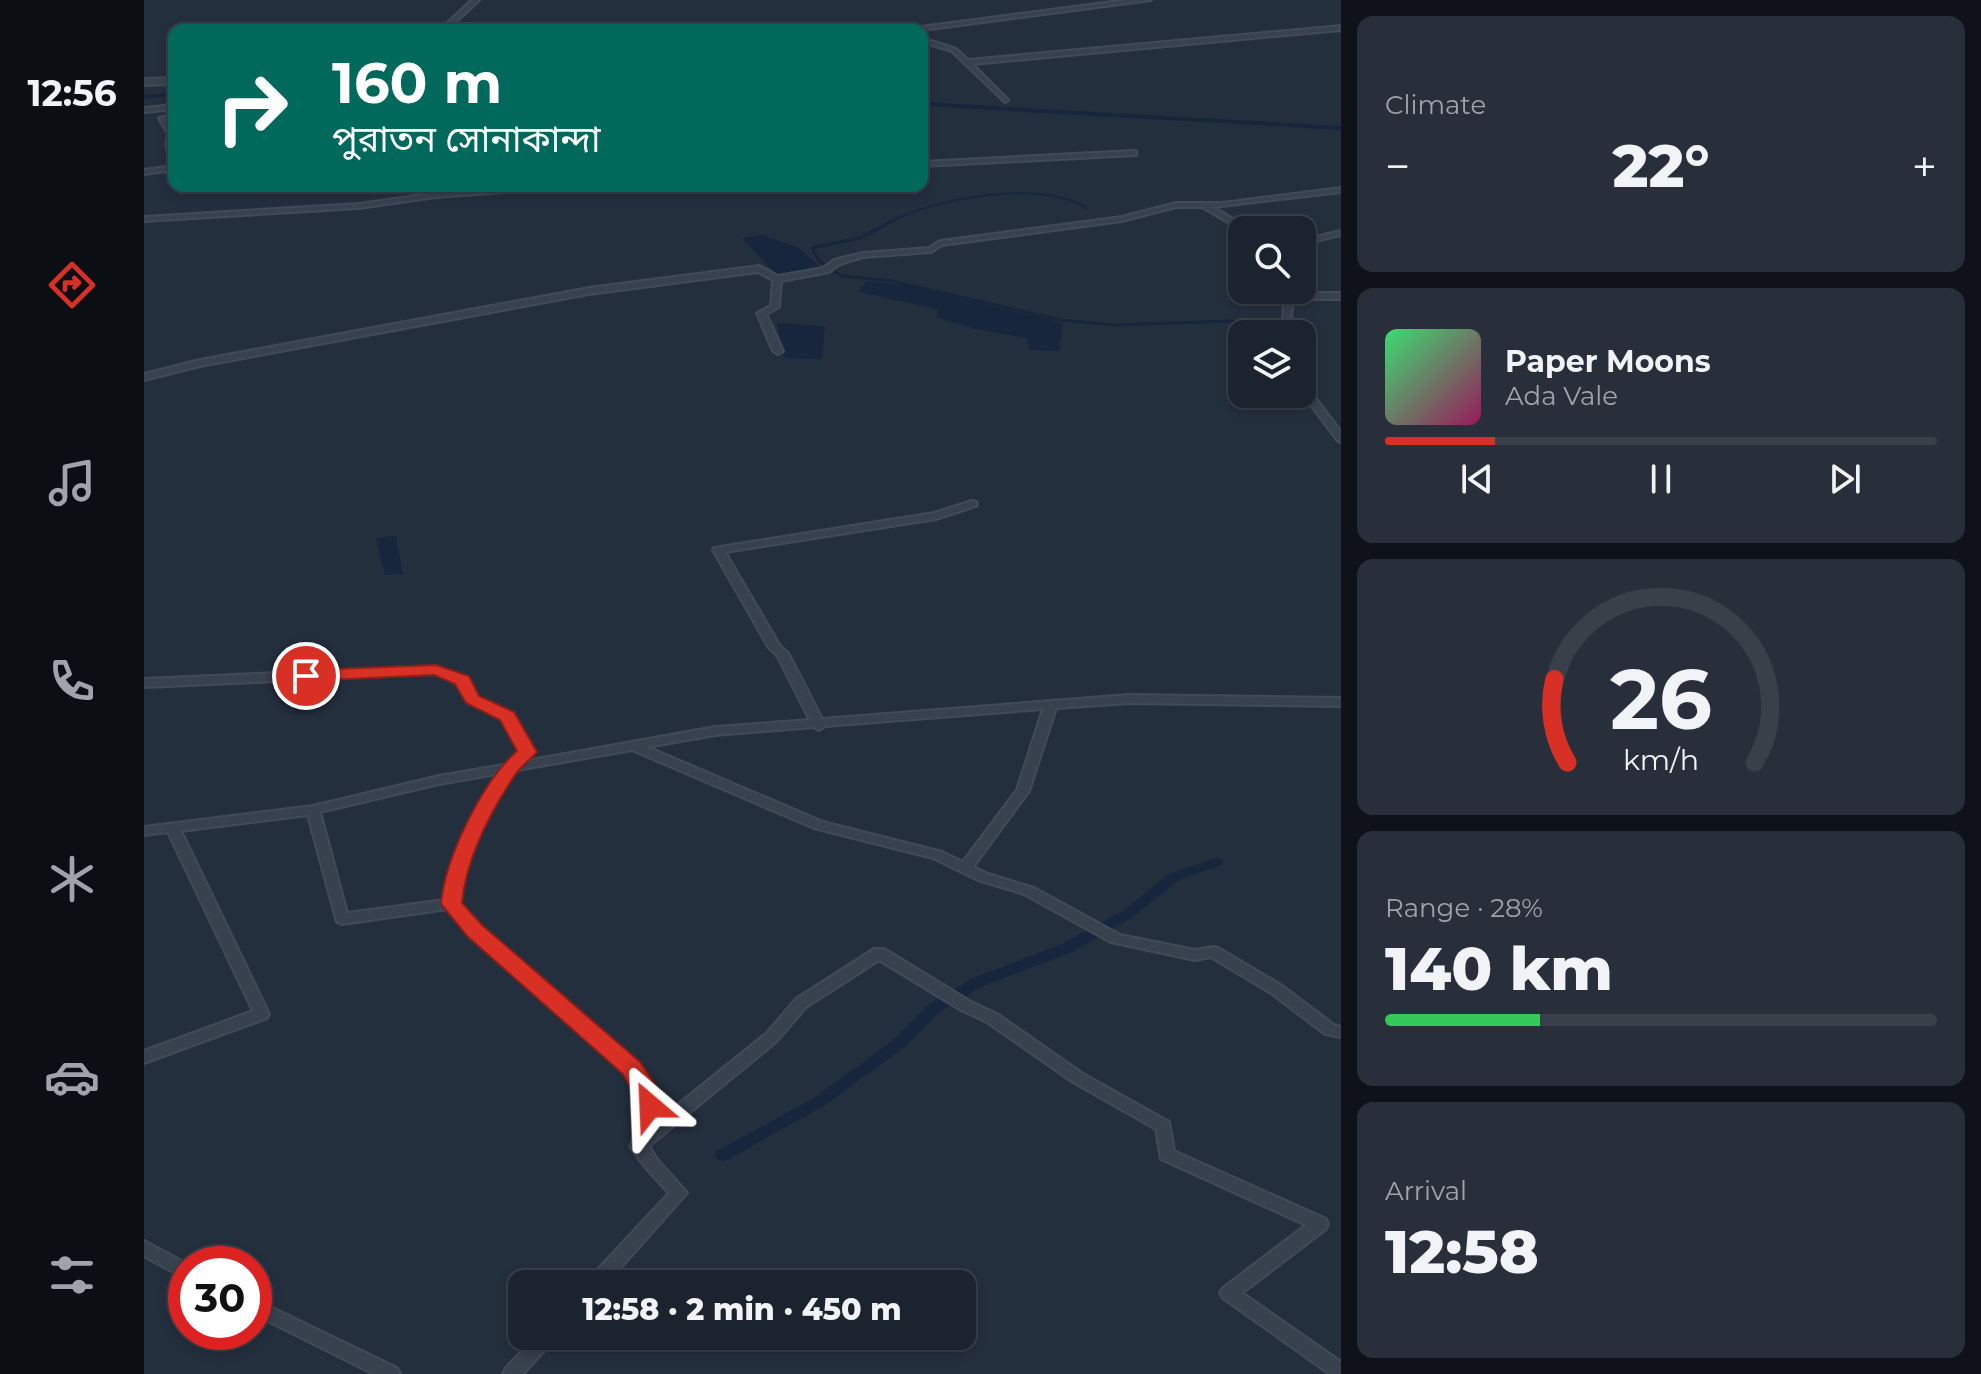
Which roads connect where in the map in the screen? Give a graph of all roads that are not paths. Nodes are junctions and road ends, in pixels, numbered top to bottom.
1 (476, 0) edge
2 (1147, 0) edge
3 (450, 5) dead end
4 (465, 7) junction
5 (449, 24) edge
6 (928, 27) edge
7 (1341, 28) edge
8 (928, 43) edge
9 (967, 62) junction
10 (168, 81) edge
11 (144, 82) edge
12 (1005, 100) dead end
13 (168, 108) edge
14 (144, 110) edge
15 (1133, 153) dead end
16 (928, 164) edge
17 (168, 169) edge
18 (144, 172) edge
19 (1341, 190) edge
20 (479, 192) edge
21 (1204, 205) junction
22 (144, 219) edge
23 (1228, 219) edge
24 (1341, 233) edge
25 (1316, 239) edge
26 (777, 279) junction
27 (1316, 296) edge
28 (1341, 296) edge
29 (778, 351) dead end
30 (144, 377) edge
31 (1316, 405) edge
32 (1341, 439) edge
33 (972, 504) dead end
34 (144, 683) edge
35 (1341, 702) edge
36 (1050, 707) junction
37 (819, 726) junction
38 (636, 747) junction
39 (508, 769) junction
40 (313, 810) junction
41 (173, 828) junction
42 (144, 831) edge
43 (965, 868) junction
44 (451, 904) junction
45 (1341, 1032) edge
46 (144, 1057) edge
47 (638, 1146) junction
48 (144, 1248) edge
49 (168, 1262) edge
50 (608, 1270) edge
51 (272, 1315) edge
52 (534, 1350) edge
53 (1341, 1372) edge
54 (391, 1374) edge
55 (512, 1374) edge

1 - 4 street
2 - 6 street
3 - 4 street
4 - 5 street
7 - 9 street
8 - 9 street
9 - 12 street
10 - 11 street
13 - 14 street
15 - 16 street
17 - 18 street
19 - 21 street
20 - 22 street
21 - 23 street
21 - 26 street
24 - 25 street
26 - 29 street
26 - 30 street
27 - 28 street
31 - 32 street
33 - 37 street
34 - 39 street
35 - 36 street
36 - 37 street
36 - 43 street
37 - 38 street
38 - 39 street
38 - 43 street
39 - 40 street
39 - 44 street
40 - 41 street
40 - 44 street
41 - 42 street
41 - 46 street
43 - 45 street
44 - 47 street
47 - 50 street
47 - 53 street
48 - 49 street
51 - 54 street
52 - 55 street

